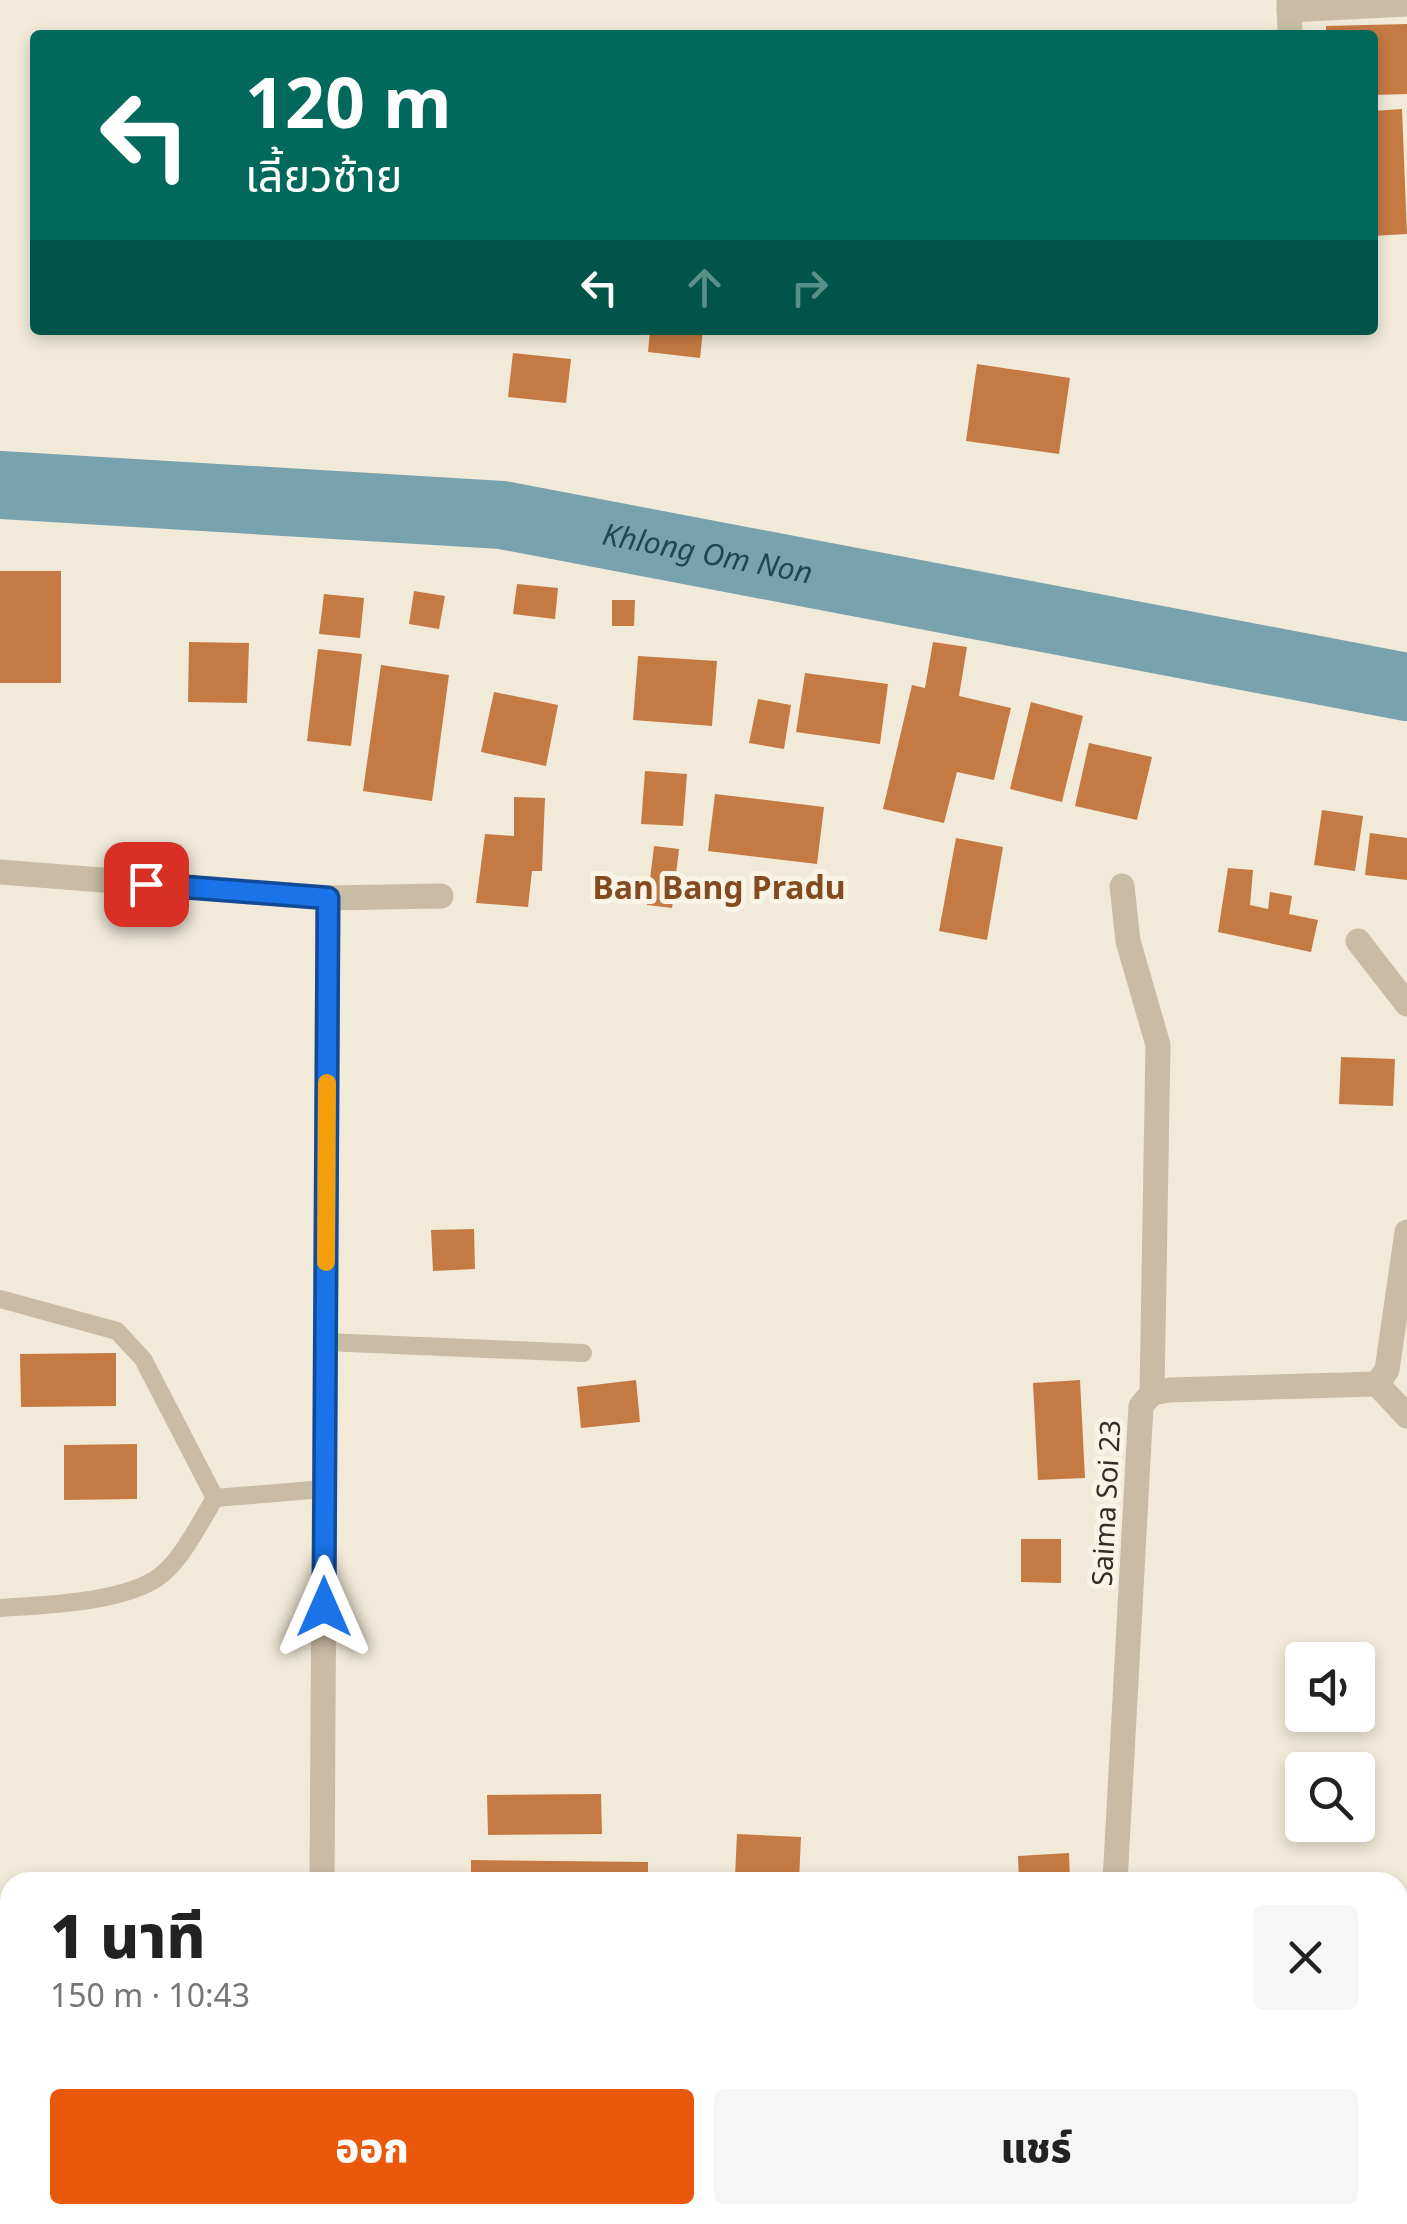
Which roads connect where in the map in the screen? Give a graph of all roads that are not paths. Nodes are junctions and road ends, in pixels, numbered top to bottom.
1 (1407, 4) edge
2 (1289, 15) edge
3 (0, 872) edge
4 (1122, 886) dead end
5 (441, 896) dead end
6 (328, 898) junction
7 (1358, 941) dead end
8 (1407, 1004) edge
9 (1407, 1232) edge
10 (0, 1299) edge
11 (326, 1342) junction
12 (583, 1353) dead end
13 (1377, 1384) junction
14 (1152, 1393) junction
15 (1407, 1416) edge
16 (325, 1489) junction
17 (215, 1498) junction
18 (0, 1608) edge
19 (322, 1872) edge
20 (1115, 1872) edge

1 - 2 street
3 - 6 street
4 - 14 street
5 - 6 street
6 - 11 street
7 - 8 street
9 - 13 street
10 - 17 lane
11 - 12 lane
11 - 16 street
13 - 14 street, Saima Soi 23
13 - 15 street
14 - 20 street, Saima Soi 23
16 - 17 lane
16 - 19 street
17 - 18 lane

